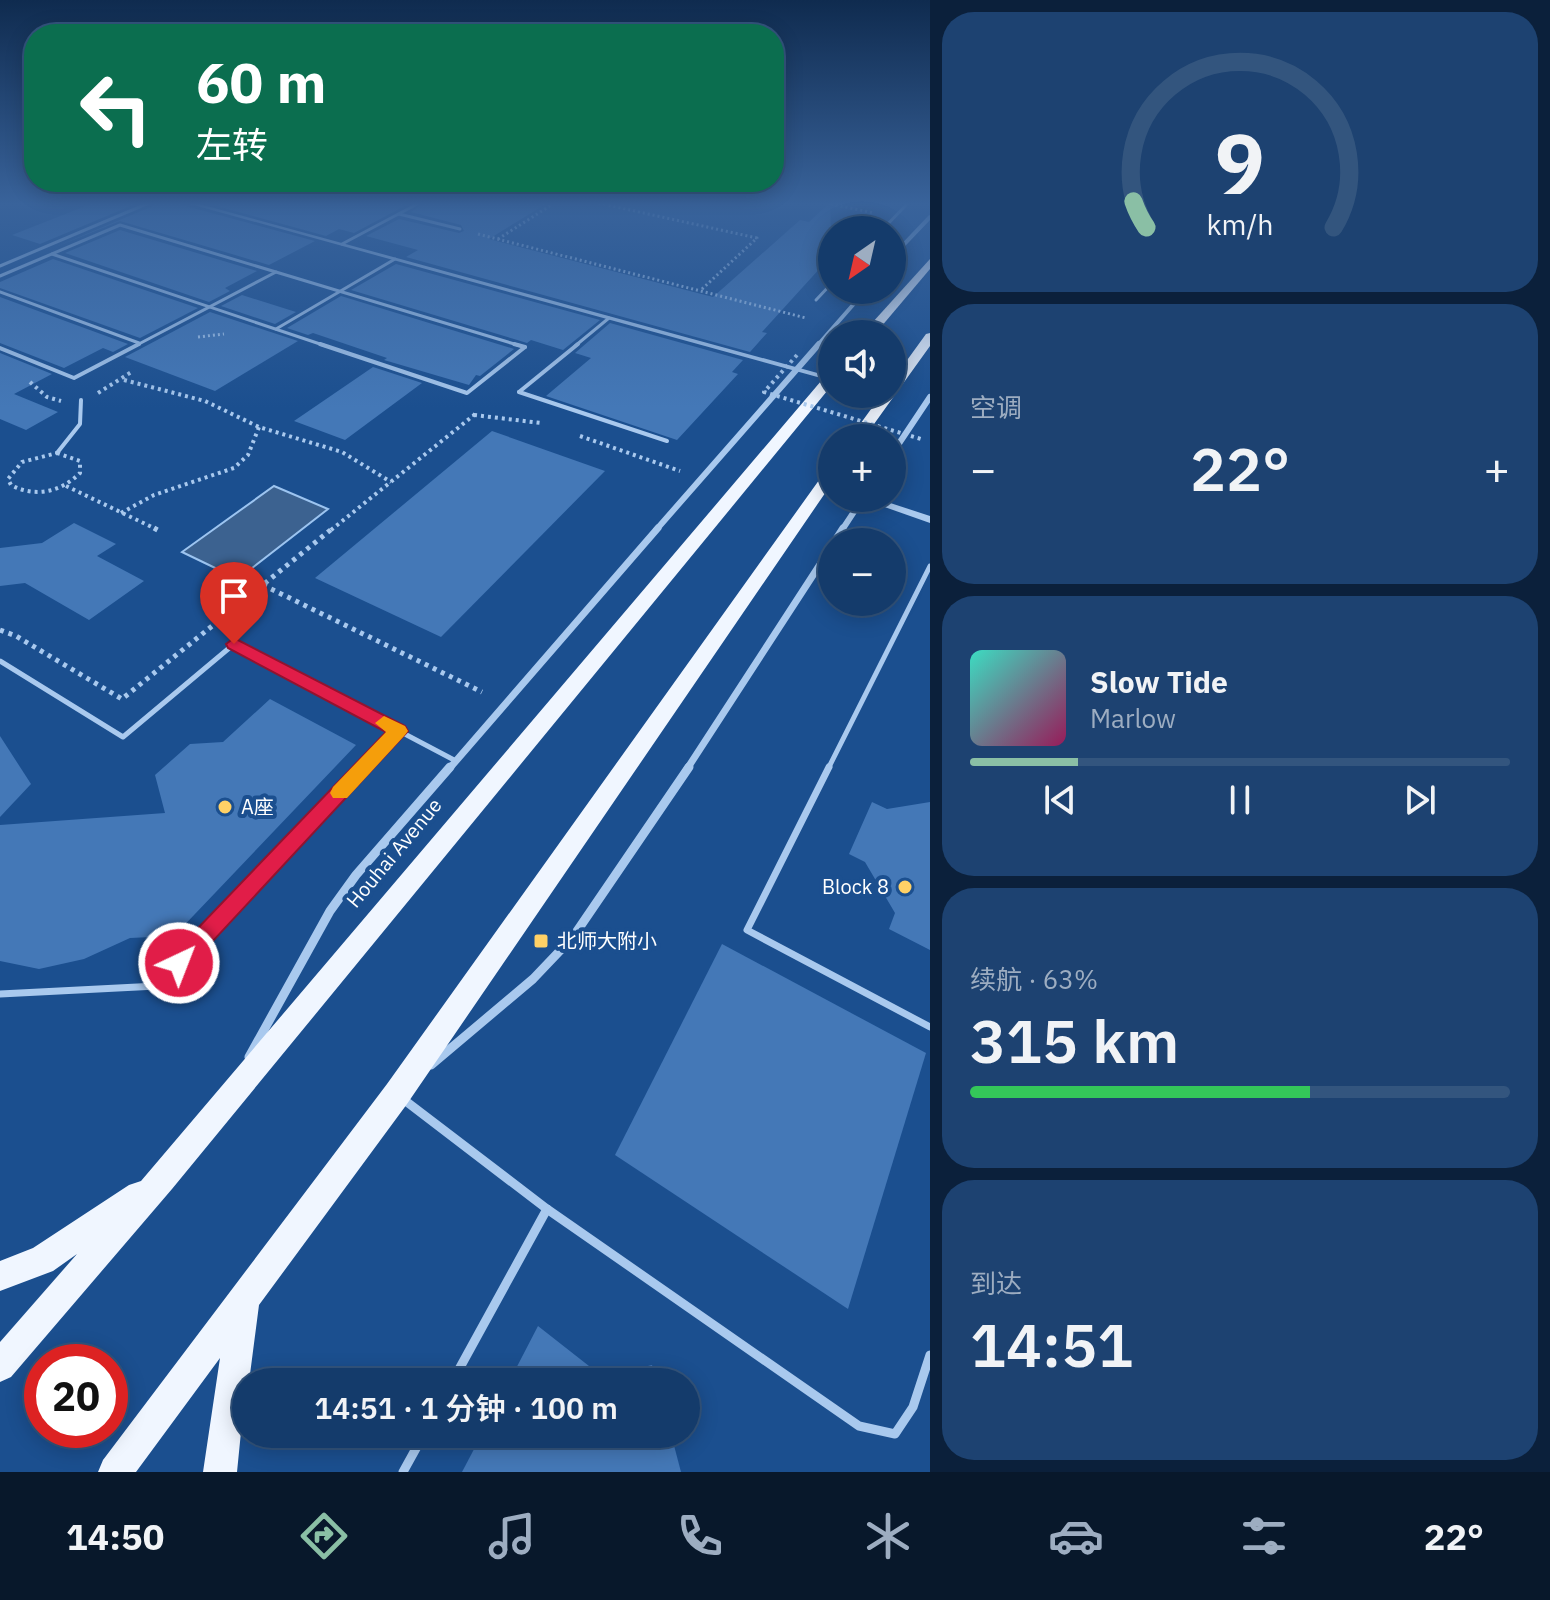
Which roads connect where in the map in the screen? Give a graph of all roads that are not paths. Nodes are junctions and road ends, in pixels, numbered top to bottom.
1 (101, 271) edge
2 (272, 271) edge
3 (375, 271) edge
4 (437, 271) edge
5 (923, 271) edge
6 (276, 272) junction
7 (340, 291) junction
8 (0, 292) edge
9 (854, 304) edge
10 (209, 307) junction
11 (609, 318) junction
12 (880, 320) edge
13 (276, 329) junction
14 (930, 337) edge
15 (140, 344) junction
16 (0, 348) edge
17 (798, 370) junction
18 (906, 370) edge
19 (818, 375) edge
20 (818, 394) edge
21 (930, 397) edge
22 (81, 400) road end
23 (906, 433) edge
24 (667, 441) dead end
25 (57, 453) road end
26 (818, 498) edge
27 (906, 512) edge
28 (930, 520) edge
29 (930, 566) edge
30 (818, 567) edge
31 (0, 661) edge
32 (399, 731) junction
33 (456, 761) junction
34 (0, 994) edge
35 (930, 1027) edge
36 (397, 1094) junction
37 (225, 1103) junction
38 (162, 1179) junction
39 (547, 1209) junction
40 (0, 1276) edge
41 (245, 1295) junction
42 (930, 1355) edge
43 (0, 1366) edge
44 (460, 1368) edge
45 (416, 1448) edge
46 (115, 1472) edge
47 (220, 1472) edge
48 (403, 1472) edge

1 - 10 lane
2 - 6 lane
3 - 7 lane
4 - 11 street
5 - 12 main road
6 - 7 lane
6 - 10 lane
7 - 13 lane
7 - 13 lane
8 - 15 lane
9 - 17 street
10 - 13 lane
10 - 15 lane
11 - 17 street
11 - 24 lane
14 - 18 main road
15 - 16 lane
17 - 19 street
17 - 33 street
20 - 37 main road, Houhai Avenue
21 - 23 street
22 - 25 lane
26 - 36 main road
27 - 28 street
29 - 35 lane
30 - 36 street
31 - 32 lane
32 - 33 lane
32 - 34 lane
33 - 37 street
36 - 39 lane
36 - 41 main road
37 - 38 main road, Houhai Avenue
38 - 40 main road
38 - 43 main road, Houhai Avenue
39 - 42 lane
39 - 44 lane
41 - 46 main road
41 - 47 main road
45 - 48 lane

